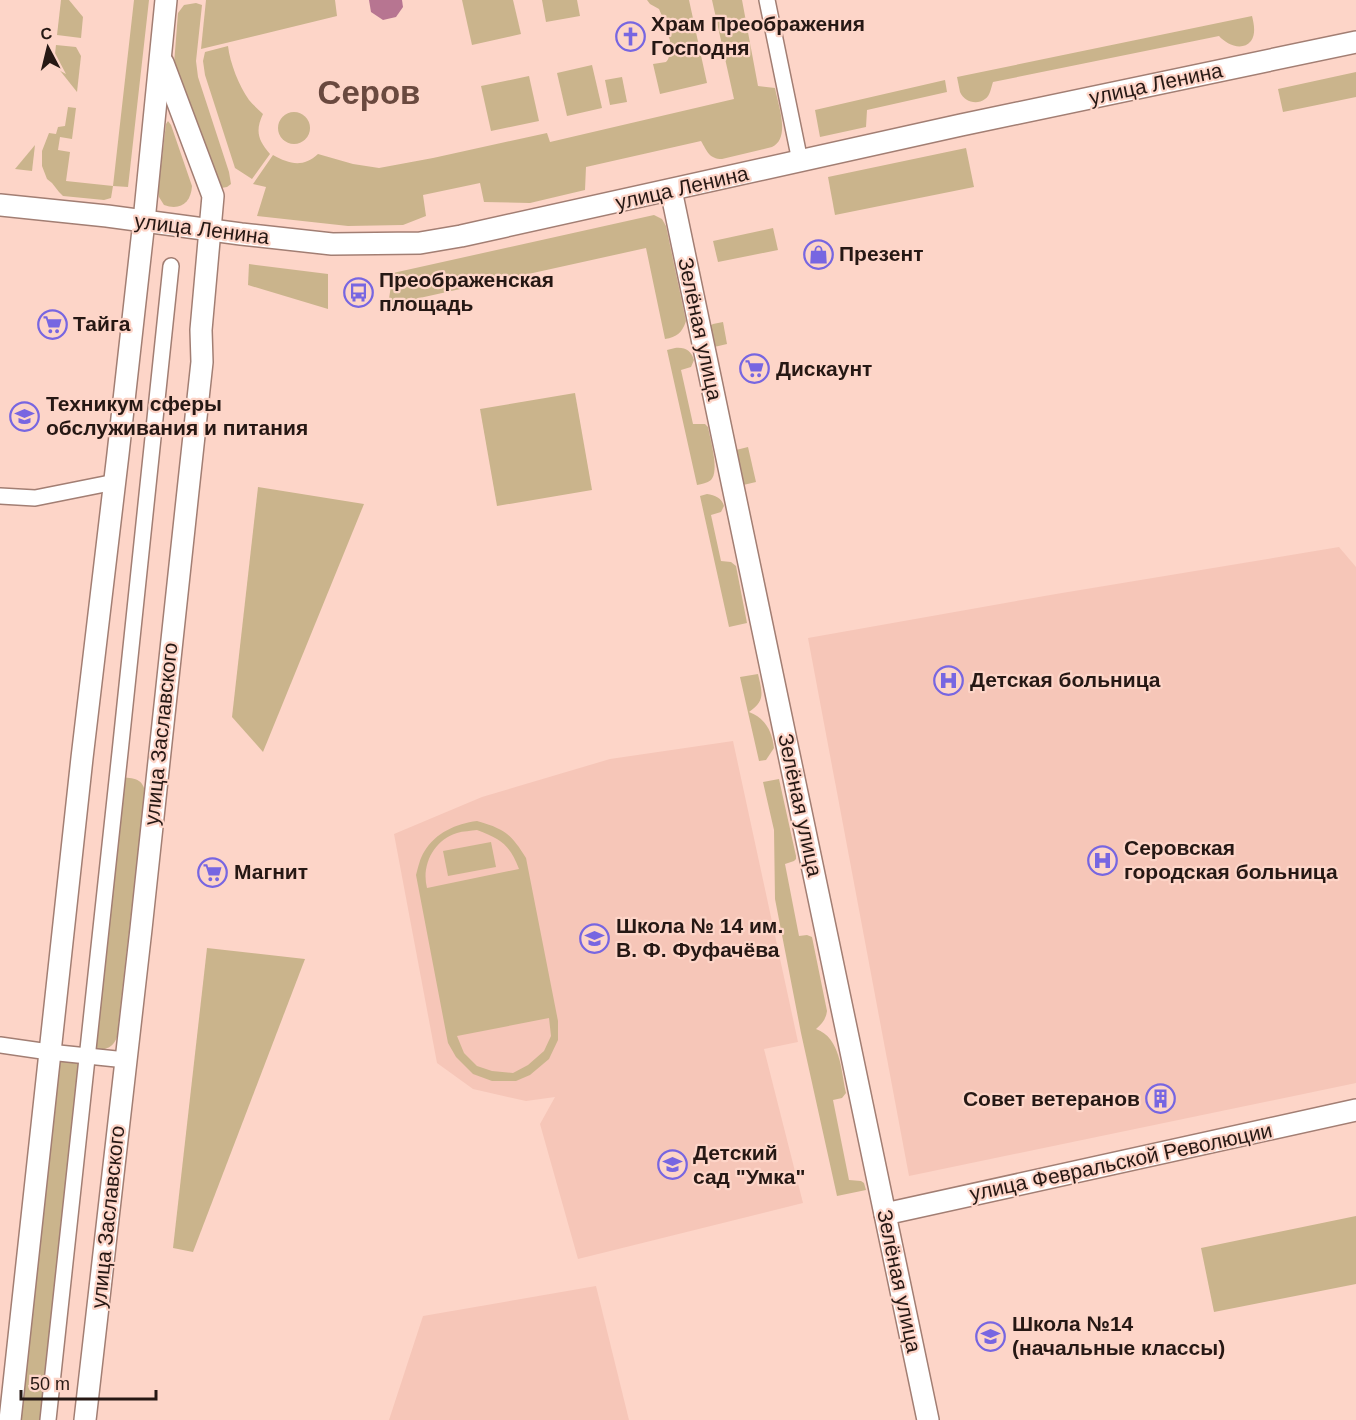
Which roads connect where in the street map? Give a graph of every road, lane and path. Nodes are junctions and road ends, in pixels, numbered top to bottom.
1 (166, 0) edge
2 (767, 0) edge
3 (1356, 42) edge
4 (161, 56) junction
5 (800, 161) junction
6 (671, 190) junction
7 (0, 205) edge
8 (144, 221) junction
9 (210, 230) junction
10 (171, 266) dead end
11 (115, 483) junction
12 (0, 496) edge
13 (0, 1045) edge
14 (50, 1052) junction
15 (87, 1056) junction
16 (126, 1060) junction
17 (1356, 1110) edge
18 (885, 1214) junction
19 (10, 1420) edge
20 (48, 1420) edge
21 (85, 1420) edge
22 (928, 1420) edge

1 - 4 street, улица Заславского
2 - 5 street
3 - 5 street, улица Ленина
4 - 8 street, улица Заславского
4 - 9 street, улица Заславского
5 - 6 street, улица Ленина
6 - 9 street, улица Ленина
6 - 18 street, Зелёная улица
7 - 8 street, улица Ленина
8 - 9 street, улица Ленина
8 - 11 street, улица Заславского
9 - 16 street, улица Заславского
10 - 15 street, улица Заславского
11 - 12 street
11 - 14 street, улица Заславского
13 - 14 street
14 - 15 street
14 - 19 street, улица Заславского
15 - 16 street
15 - 20 street, улица Заславского
16 - 21 street, улица Заславского
17 - 18 street, улица Февральской Революции
18 - 22 street, Зелёная улица

